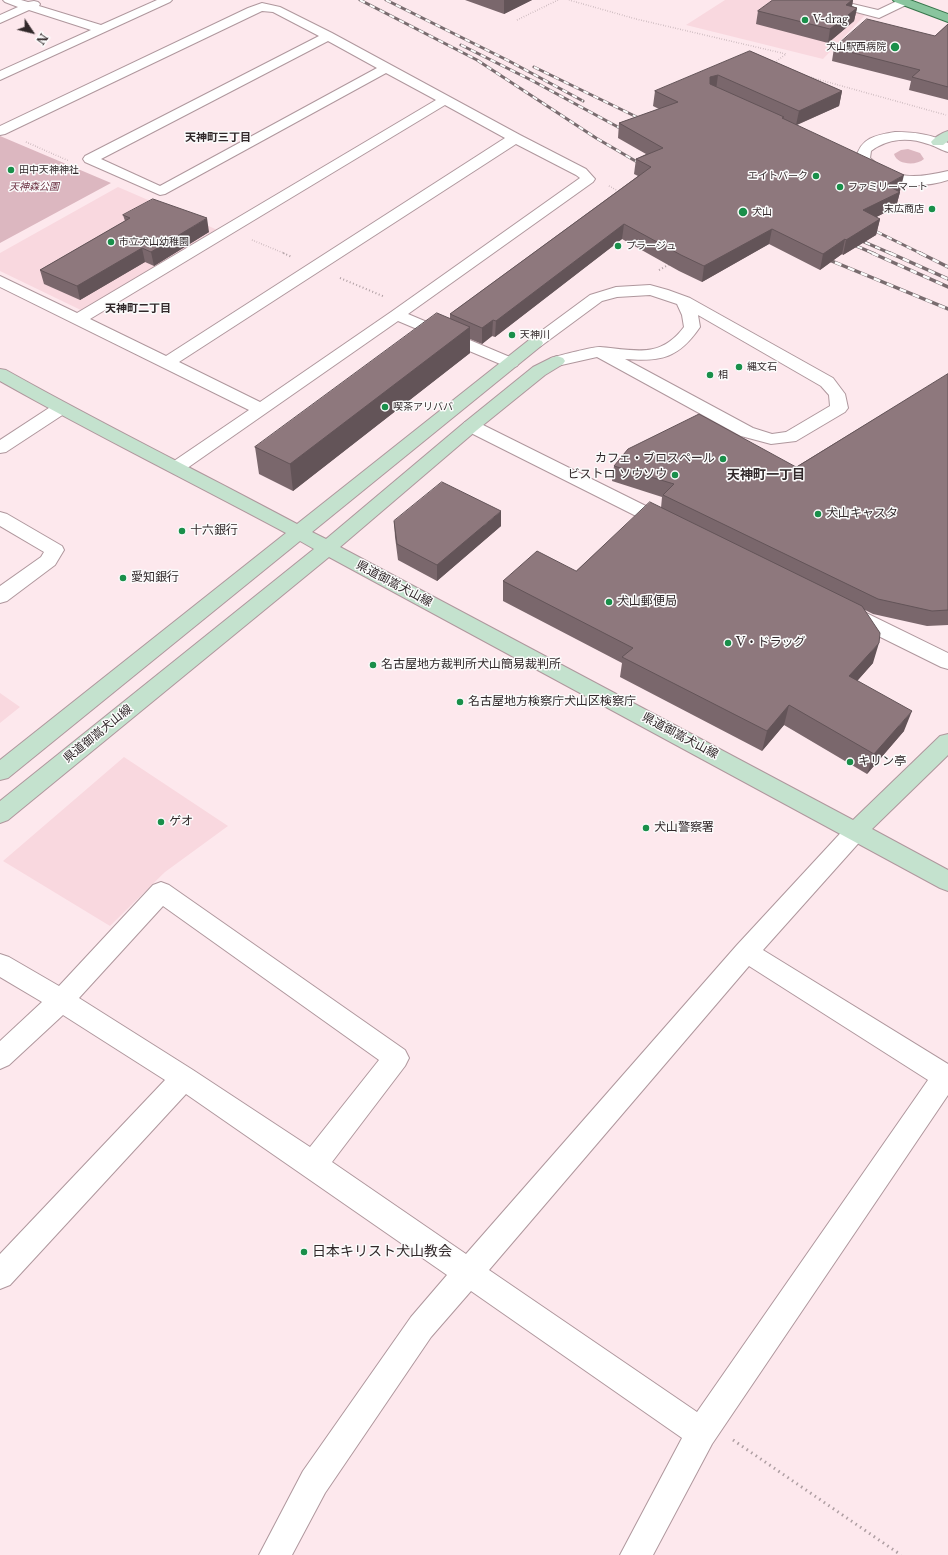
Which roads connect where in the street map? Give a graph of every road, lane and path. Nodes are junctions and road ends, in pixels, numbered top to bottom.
1 (9, 0) edge
2 (44, 0) edge
3 (166, 0) edge
4 (558, 0) edge
5 (569, 0) edge
6 (822, 0) edge
7 (902, 1) edge
8 (29, 6) junction
9 (948, 18) edge
10 (0, 19) edge
11 (517, 20) dead end
12 (100, 29) junction
13 (328, 36) junction
14 (771, 66) edge
15 (386, 68) junction
16 (800, 74) edge
17 (0, 76) edge
18 (445, 100) junction
19 (948, 115) edge
20 (0, 131) edge
21 (515, 138) junction
22 (21, 140) dead end
23 (945, 142) edge
24 (849, 152) edge
25 (864, 155) junction
26 (71, 162) dead end
27 (948, 175) edge
28 (588, 179) junction
29 (622, 193) edge
30 (228, 230) junction
31 (671, 264) edge
32 (315, 267) junction
33 (654, 272) dead end
34 (0, 281) edge
35 (684, 301) junction
36 (402, 311) junction
37 (78, 319) junction
38 (535, 343) joint
39 (599, 352) junction
40 (557, 361) joint
41 (167, 363) junction
42 (511, 363) junction
43 (0, 374) edge
44 (62, 408) junction
45 (261, 409) junction
46 (471, 426) junction
47 (0, 448) edge
48 (177, 467) junction
49 (0, 518) edge
50 (685, 532) edge
51 (298, 533) junction
52 (327, 548) junction
53 (0, 596) edge
54 (834, 606) edge
55 (948, 662) edge
56 (948, 742) edge
57 (0, 772) edge
58 (0, 814) edge
59 (856, 831) junction
60 (948, 881) edge
61 (746, 952) junction
62 (0, 964) edge
63 (62, 1000) junction
64 (0, 1057) edge
65 (947, 1077) edge
66 (184, 1078) junction
67 (313, 1165) junction
68 (468, 1272) junction
69 (0, 1275) edge
70 (705, 1428) junction
71 (275, 1555) edge
72 (636, 1555) edge
73 (901, 1555) edge

1 - 8 street
2 - 8 street
3 - 12 street
4 - 11 path
5 - 14 path
6 - 7 street
7 - 9 main road
8 - 10 street
8 - 12 street
12 - 17 street
13 - 15 street
13 - 15 street
13 - 20 street
15 - 18 street
16 - 19 path
18 - 21 street
18 - 30 street
21 - 28 street
21 - 32 street
22 - 26 path
23 - 25 street
24 - 25 street
25 - 27 street
28 - 29 path
28 - 36 street
30 - 32 path
30 - 37 street
31 - 33 path
32 - 36 path
32 - 41 street
34 - 37 street
35 - 38 street
35 - 39 street
35 - 39 street
36 - 42 street
36 - 45 street
37 - 41 street
38 - 42 main road
39 - 40 street
40 - 46 main road
41 - 45 street
42 - 51 main road
43 - 44 main road, 県道御嵩犬山線
44 - 47 street
44 - 48 main road, 県道御嵩犬山線
45 - 48 street
46 - 50 street
46 - 52 main road
48 - 51 main road, 県道御嵩犬山線
49 - 53 street
51 - 52 main road, 県道御嵩犬山線
51 - 57 main road
52 - 58 main road, 県道御嵩犬山線
52 - 59 main road, 県道御嵩犬山線
54 - 55 street
56 - 59 main road
59 - 60 main road, 県道御嵩犬山線
59 - 61 street
61 - 65 street
61 - 68 street
62 - 63 street
63 - 64 street
63 - 66 street
63 - 67 street
65 - 70 street
66 - 67 street
66 - 69 street
67 - 68 street
68 - 70 street
68 - 71 street
70 - 72 street
70 - 73 path

